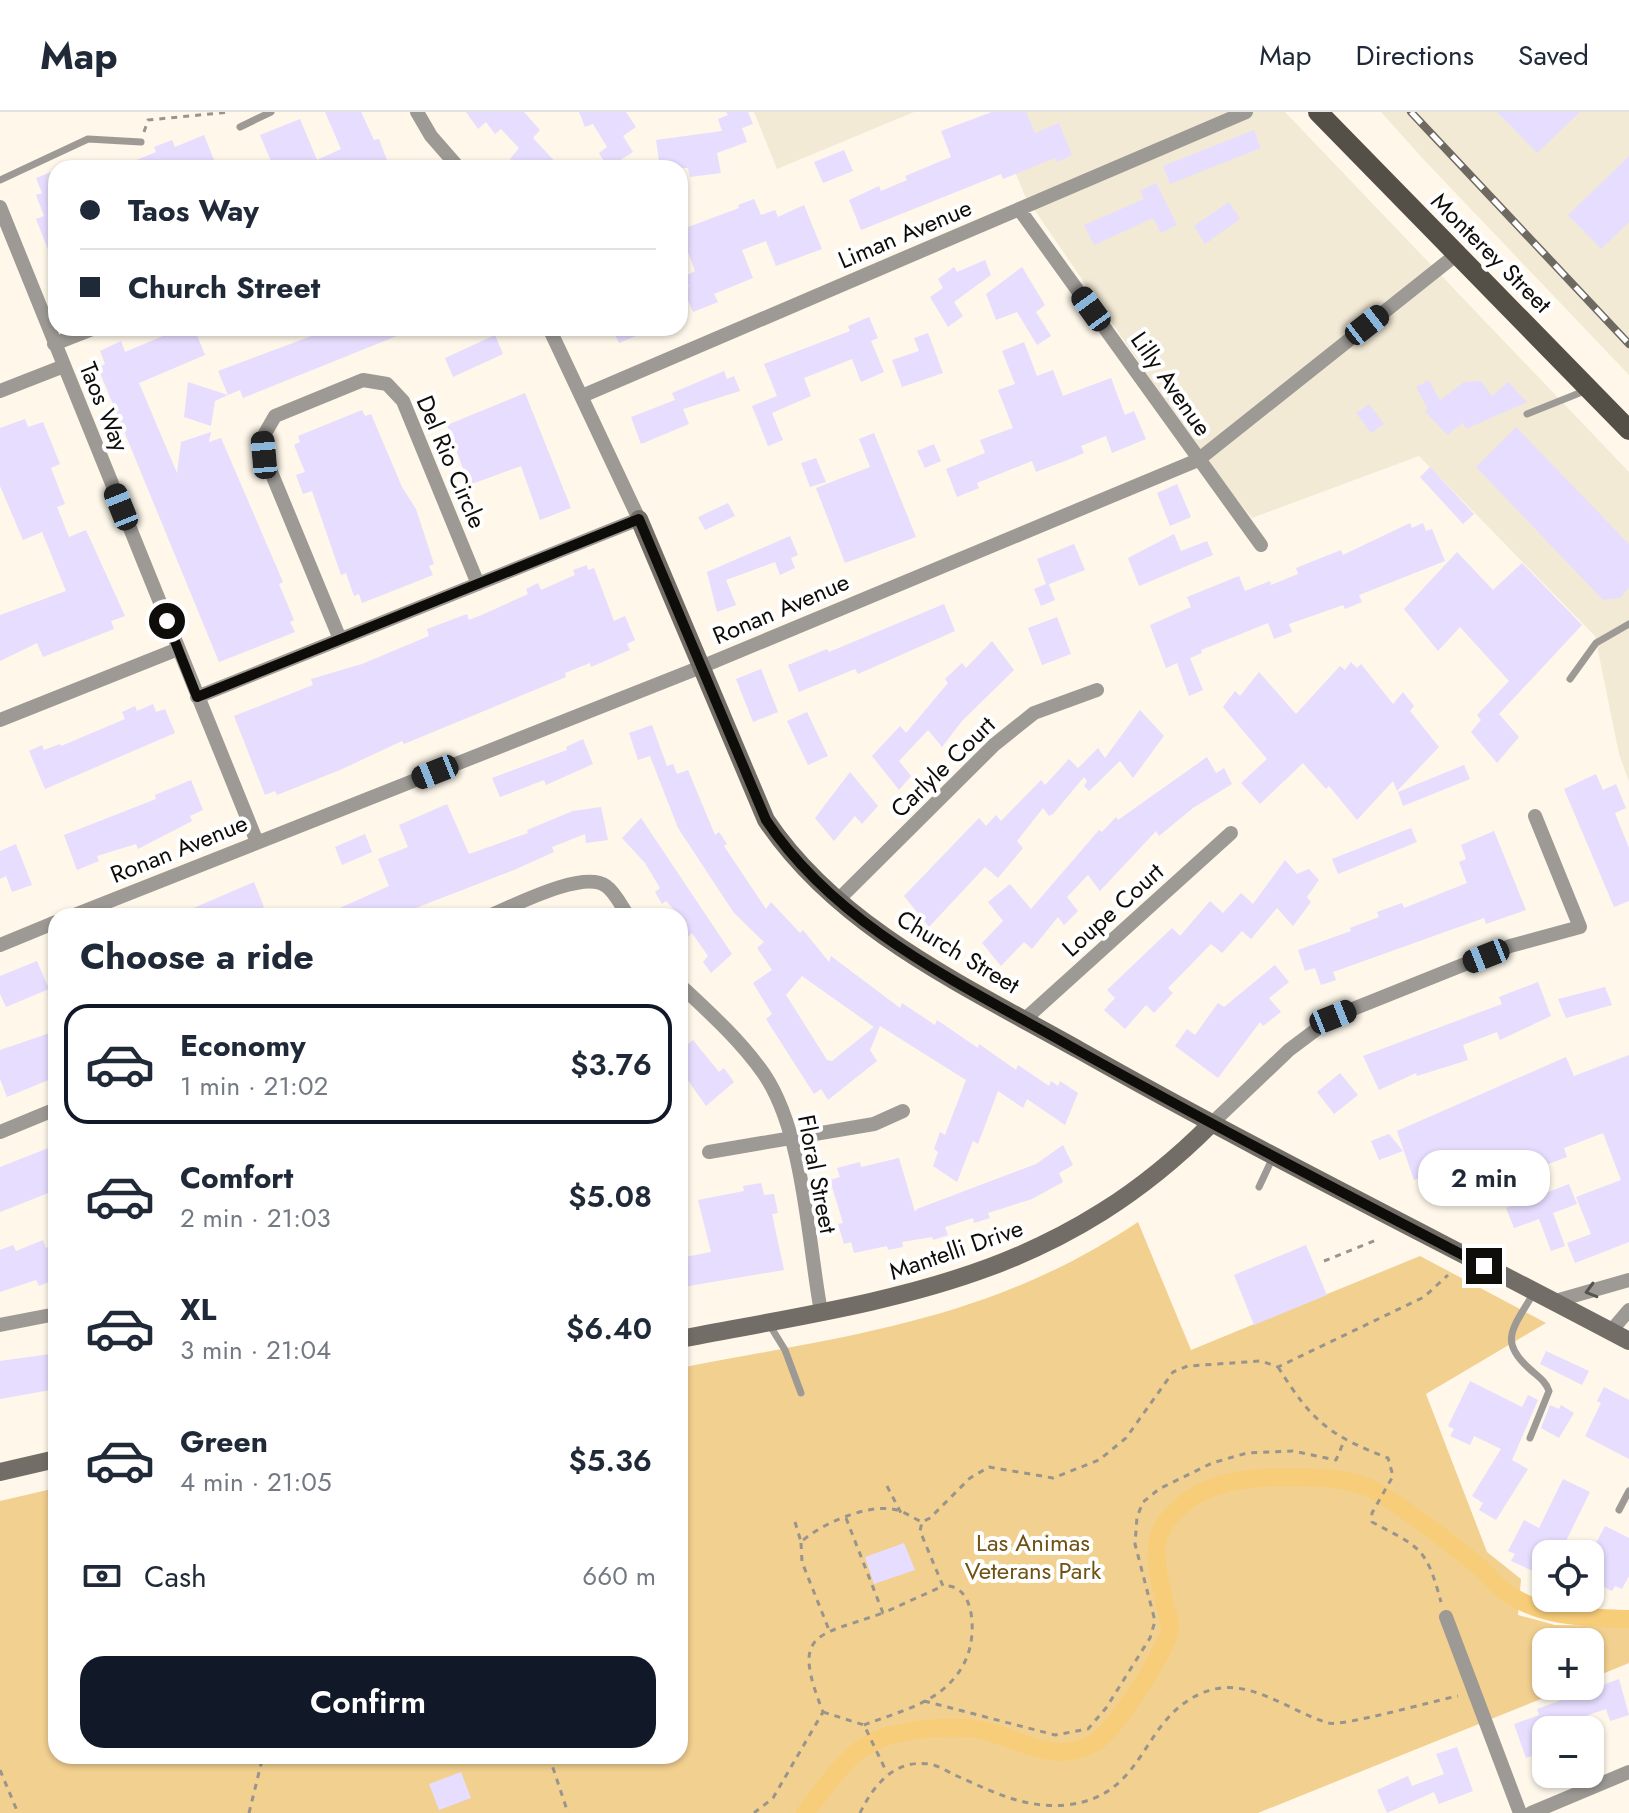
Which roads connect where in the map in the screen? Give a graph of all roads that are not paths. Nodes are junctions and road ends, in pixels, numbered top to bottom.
1 (271, 112) edge
2 (417, 112) edge
3 (1246, 112) edge
4 (1318, 112) edge
5 (240, 127) dead end
6 (141, 142) road end
7 (447, 160) edge
8 (0, 180) edge
9 (0, 207) edge
10 (1019, 209) junction
11 (1457, 254) junction
12 (48, 329) edge
13 (51, 336) edge
14 (74, 336) edge
15 (553, 336) edge
16 (54, 344) junction
17 (64, 366) junction
18 (1589, 390) junction
19 (0, 391) edge
20 (582, 396) junction
21 (1527, 414) dead end
22 (1629, 430) edge
23 (1198, 460) junction
24 (639, 519) junction
25 (1261, 545) dead end
26 (478, 584) junction
27 (1629, 624) edge
28 (340, 639) junction
29 (178, 649) junction
30 (701, 667) junction
31 (1570, 679) dead end
32 (1097, 690) dead end
33 (197, 697) junction
34 (0, 720) edge
35 (1535, 816) dead end
36 (1231, 833) dead end
37 (257, 842) junction
38 (837, 901) junction
39 (92, 908) edge
40 (509, 908) edge
41 (622, 908) edge
42 (48, 925) edge
43 (0, 945) edge
44 (688, 992) edge
45 (1024, 1020) junction
46 (903, 1111) dead end
47 (48, 1112) edge
48 (1210, 1125) junction
49 (0, 1132) edge
50 (792, 1139) junction
51 (709, 1152) dead end
52 (1273, 1157) junction
53 (1259, 1187) dead end
54 (1629, 1280) edge
55 (1534, 1292) junction
56 (1552, 1302) junction
57 (1629, 1310) edge
58 (821, 1312) junction
59 (48, 1316) edge
60 (768, 1322) junction
61 (0, 1325) edge
62 (1611, 1331) junction
63 (688, 1337) edge
64 (1629, 1341) edge
65 (801, 1393) dead end
66 (1530, 1438) dead end
67 (48, 1461) edge
68 (0, 1472) edge
69 (1629, 1491) edge
70 (1619, 1510) dead end
71 (1446, 1617) road end
72 (1629, 1772) edge
73 (1520, 1813) edge
74 (1531, 1813) edge

1 - 5 lane
2 - 7 street
3 - 10 street, Liman Avenue
4 - 11 main road, Monterey Street
6 - 8 lane
9 - 12 street, Taos Way
10 - 20 street, Liman Avenue
10 - 23 street, Lilly Avenue
11 - 18 main road, Monterey Street
11 - 23 street, Ronan Avenue
13 - 16 street, Taos Way
14 - 16 street, Taos Way
15 - 20 street, Church Street
16 - 17 street, Taos Way
17 - 19 street
17 - 29 street, Taos Way
18 - 21 lane
18 - 22 main road, Monterey Street
20 - 24 street, Church Street
23 - 25 street, Lilly Avenue
23 - 30 street, Ronan Avenue
24 - 26 street
24 - 30 street, Church Street
26 - 28 street
26 - 28 street, Del Rio Circle
27 - 31 lane
28 - 33 street
29 - 33 street, Taos Way
29 - 34 street
30 - 37 street, Ronan Avenue
30 - 38 street, Church Street
32 - 38 street, Carlyle Court
33 - 37 street, Taos Way
35 - 48 street
36 - 45 street, Loupe Court
37 - 39 street, Ronan Avenue
38 - 45 street, Church Street
40 - 41 street
42 - 43 street
44 - 50 street, Floral Street
45 - 48 street, Church Street
46 - 50 street
47 - 49 street
48 - 52 street, Church Street
48 - 58 street, Mantelli Drive
50 - 51 street
50 - 58 street, Floral Street
52 - 53 lane
52 - 55 street, Church Street
54 -> 56 street
55 - 56 street, Church Street
55 - 66 lane
56 - 62 street, Church Street
57 - 62 street
58 - 60 street, Mantelli Drive
59 - 61 street
60 - 63 street, Mantelli Drive
60 - 65 lane
62 - 64 street, Church Street
67 - 68 street
69 - 70 lane
71 - 73 street
72 - 74 street

